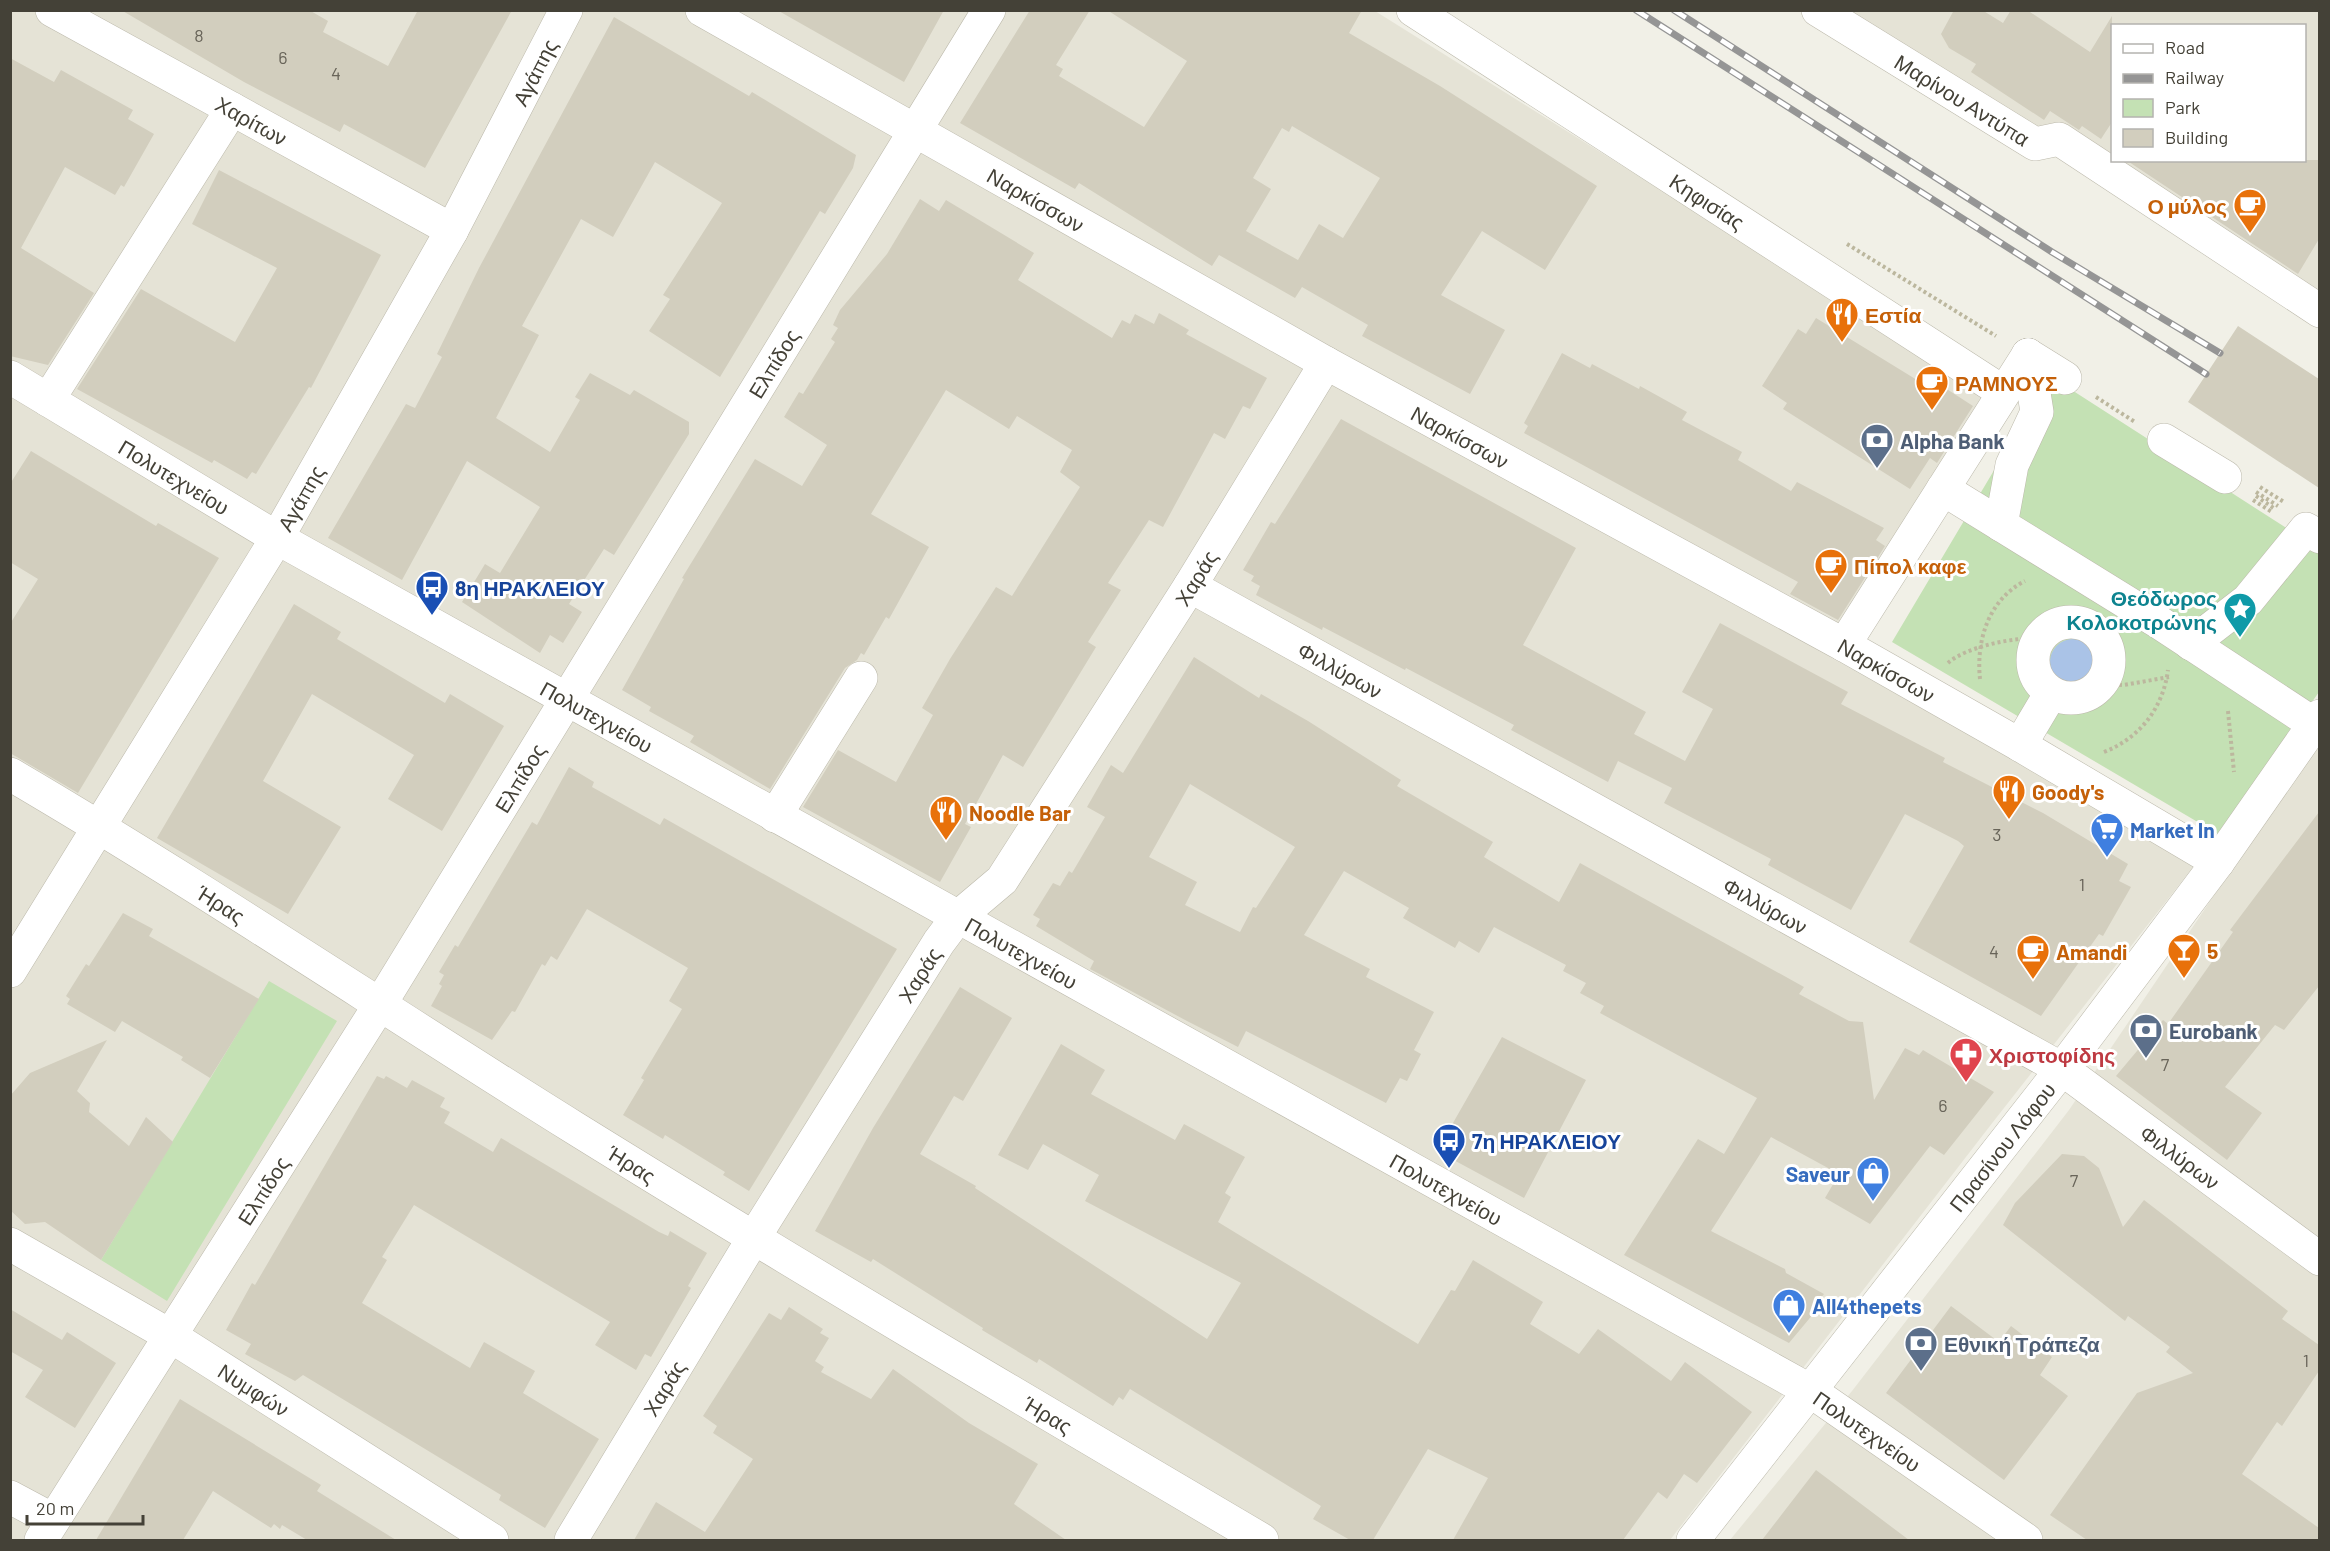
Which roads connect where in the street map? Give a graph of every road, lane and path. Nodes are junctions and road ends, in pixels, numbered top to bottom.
1 (566, 10) edge
2 (702, 10) edge
3 (988, 10) edge
4 (1413, 10) edge
5 (1818, 10) edge
6 (71, 15) edge
7 (232, 109) junction
8 (916, 130) junction
9 (452, 230) junction
10 (2177, 233) dead end
11 (2319, 311) edge
12 (2319, 329) edge
13 (2028, 355) junction
14 (1326, 363) junction
15 (10, 377) edge
16 (2065, 378) joint
17 (2003, 392) junction
18 (48, 400) junction
19 (2164, 440) joint
20 (2234, 485) junction
21 (1943, 489) junction
22 (2254, 491) dead end
23 (2281, 508) dead end
24 (2001, 525) junction
25 (2310, 532) edge
26 (277, 538) junction
27 (2069, 567) junction
28 (1190, 586) junction
29 (2114, 596) junction
30 (2160, 623) junction
31 (2094, 630) junction
32 (2041, 638) junction
33 (1844, 645) junction
34 (1979, 648) junction
35 (2209, 656) junction
36 (861, 678) dead end
37 (2167, 678) junction
38 (1980, 684) dead end
39 (2102, 684) junction
40 (1923, 691) junction
41 (2051, 693) junction
42 (565, 699) junction
43 (2317, 723) edge
44 (2020, 745) junction
45 (2097, 753) dead end
46 (10, 774) edge
47 (2254, 809) junction
48 (775, 816) junction
49 (98, 825) junction
50 (2218, 862) junction
51 (957, 918) junction
52 (10, 971) edge
53 (379, 1006) junction
54 (2062, 1069) junction
55 (753, 1239) junction
56 (10, 1244) edge
57 (2319, 1259) edge
58 (169, 1335) junction
59 (1809, 1390) junction
60 (10, 1497) edge
61 (47, 1534) edge
62 (492, 1540) edge
63 (571, 1540) edge
64 (1262, 1540) edge
65 (1693, 1540) edge
66 (2026, 1540) edge

1 - 9 street, Αγάπης
2 - 8 street, Ναρκίσσων
3 - 8 street, Ελπίδος
4 - 17 street, Κηφισίας
5 - 11 street, Μαρίνου Αντύπα
6 - 7 street, Χαρίτων
7 - 9 street, Χαρίτων
7 - 18 street
8 - 14 street, Ναρκίσσων
8 - 42 street, Ελπίδος
9 - 26 street, Αγάπης
10 - 12 street
13 - 16 street
13 - 17 street
13 - 24 street
14 - 28 street, Χαράς
14 - 33 street, Ναρκίσσων
15 - 18 street, Πολυτεχνείου
16 - 19 path
17 - 21 street
18 - 26 street, Πολυτεχνείου
19 - 20 street
20 - 25 path
20 - 25 path
21 - 24 street
21 - 33 street
22 - 23 path
24 - 27 street
25 - 35 street
26 - 42 street, Πολυτεχνείου
26 - 49 street, Αγάπης
27 - 29 street
27 - 34 path
28 - 51 street, Χαράς
28 - 54 street, Φιλλύρων
29 - 30 street
29 - 31 street
30 - 35 street
30 - 37 path
31 - 32 street
31 - 39 street
32 - 34 path
32 - 41 street
33 - 40 street, Ναρκίσσων
34 - 38 path
34 - 40 path
35 - 37 path
35 - 43 street
35 - 47 path
36 - 48 street
37 - 39 path
37 - 45 path
39 - 41 street
40 - 44 street, Ναρκίσσων
41 - 44 street
42 - 48 street, Πολυτεχνείου
42 - 53 street, Ελπίδος
43 - 47 street, Πρασίνου Λόφου
44 - 50 street, Ναρκίσσων
46 - 49 street, Ήρας
47 - 50 street, Πρασίνου Λόφου
48 - 51 street, Πολυτεχνείου
49 - 52 street, Αγάπης
49 - 53 street, Ήρας
50 - 54 street, Πρασίνου Λόφου
51 - 55 street, Χαράς
51 - 59 street, Πολυτεχνείου
53 - 55 street, Ήρας
53 - 58 street, Ελπίδος
54 - 57 street, Φιλλύρων
54 - 59 street, Πρασίνου Λόφου
55 - 63 street, Χαράς
55 - 64 street, Ήρας
56 - 58 street, Νυμφών
58 - 61 street, Ελπίδος
58 - 62 street, Νυμφών
59 - 65 street, Πρασίνου Λόφου
59 - 66 street, Πολυτεχνείου
60 - 61 street

